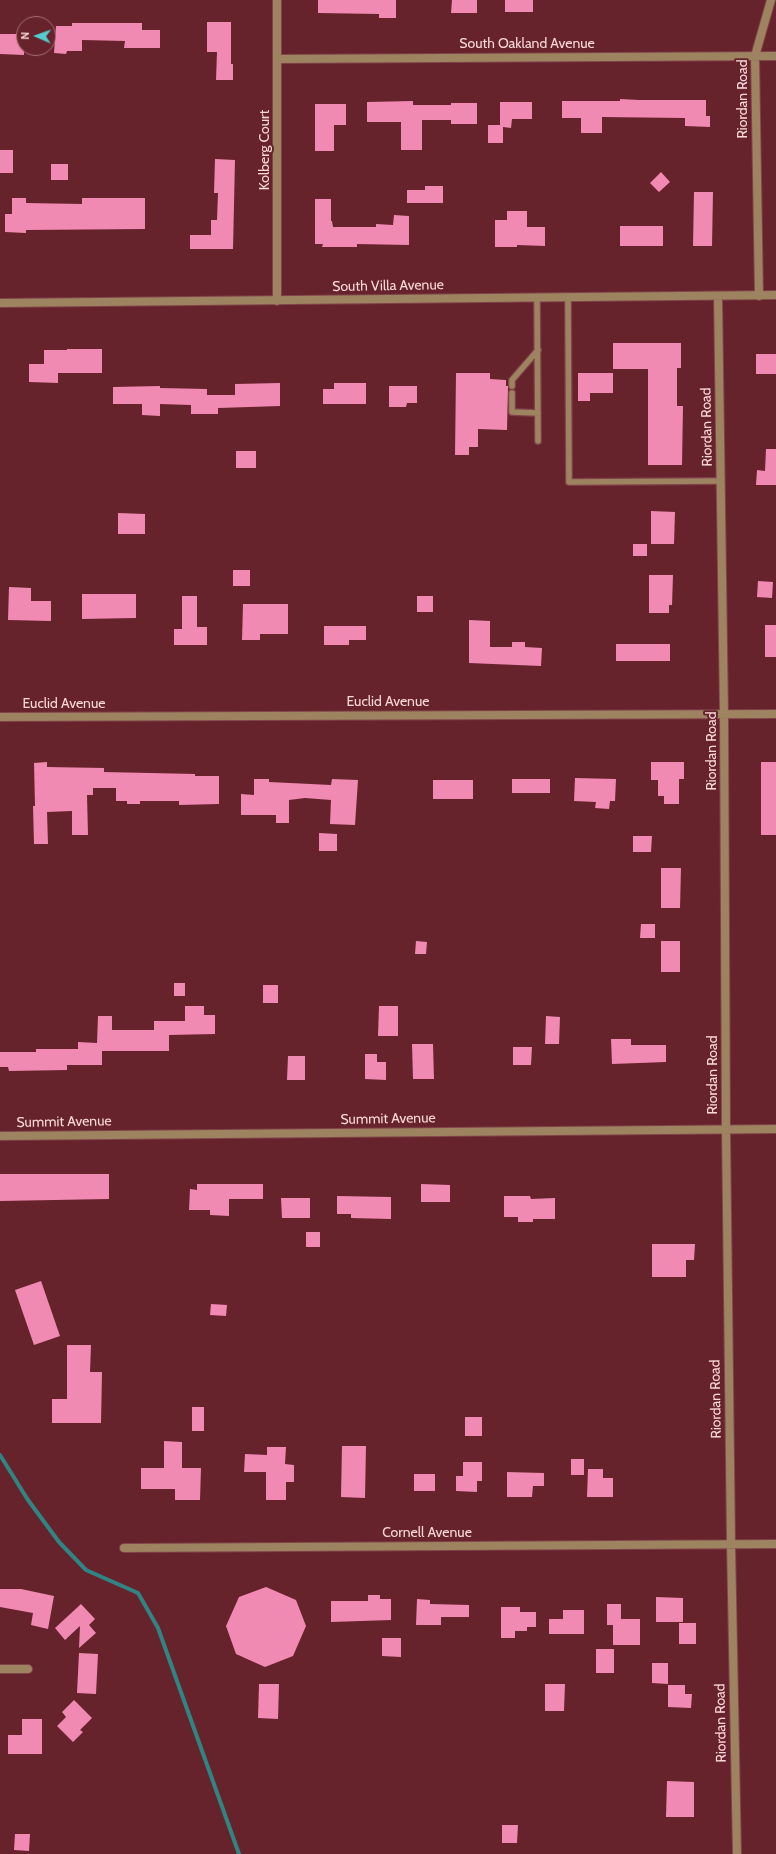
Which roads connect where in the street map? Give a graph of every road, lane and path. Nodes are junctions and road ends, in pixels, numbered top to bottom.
1 (278, 0) edge
2 (771, 0) edge
3 (755, 56) junction
4 (776, 56) edge
5 (278, 58) junction
6 (776, 295) edge
7 (718, 296) junction
8 (759, 296) junction
9 (537, 298) junction
10 (568, 298) junction
11 (277, 301) junction
12 (0, 303) edge
13 (538, 350) junction
14 (512, 386) dead end
15 (512, 393) dead end
16 (538, 413) junction
17 (538, 441) dead end
18 (721, 481) junction
19 (724, 714) junction
20 (776, 714) edge
21 (0, 717) edge
22 (726, 1129) junction
23 (776, 1129) edge
24 (0, 1136) edge
25 (731, 1544) junction
26 (776, 1544) edge
27 (124, 1548) dead end
28 (0, 1669) edge
29 (28, 1669) dead end
30 (737, 1854) edge

1 - 5 street, Kolberg Court
2 - 3 street, Riordan Road
3 - 4 street, South Oakland Avenue
3 - 5 street, South Oakland Avenue
3 - 8 street, Riordan Road
5 - 11 street, Kolberg Court
6 - 8 street, South Villa Avenue
7 - 8 street, South Villa Avenue
7 - 10 street, South Villa Avenue
7 - 18 street, Riordan Road
9 - 10 street, South Villa Avenue
9 - 11 street, South Villa Avenue
9 - 13 lane
10 - 18 lane
11 - 12 street, South Villa Avenue
13 - 14 lane
13 - 16 lane
15 - 16 lane
16 - 17 lane
18 - 19 street, Riordan Road
19 - 20 street, Euclid Avenue
19 - 21 street, Euclid Avenue
19 - 22 street, Riordan Road
22 - 23 street, Summit Avenue
22 - 24 street, Summit Avenue
22 - 25 street, Riordan Road
25 - 26 street, Cornell Avenue
25 - 27 street, Cornell Avenue
25 - 30 street, Riordan Road
28 - 29 street

